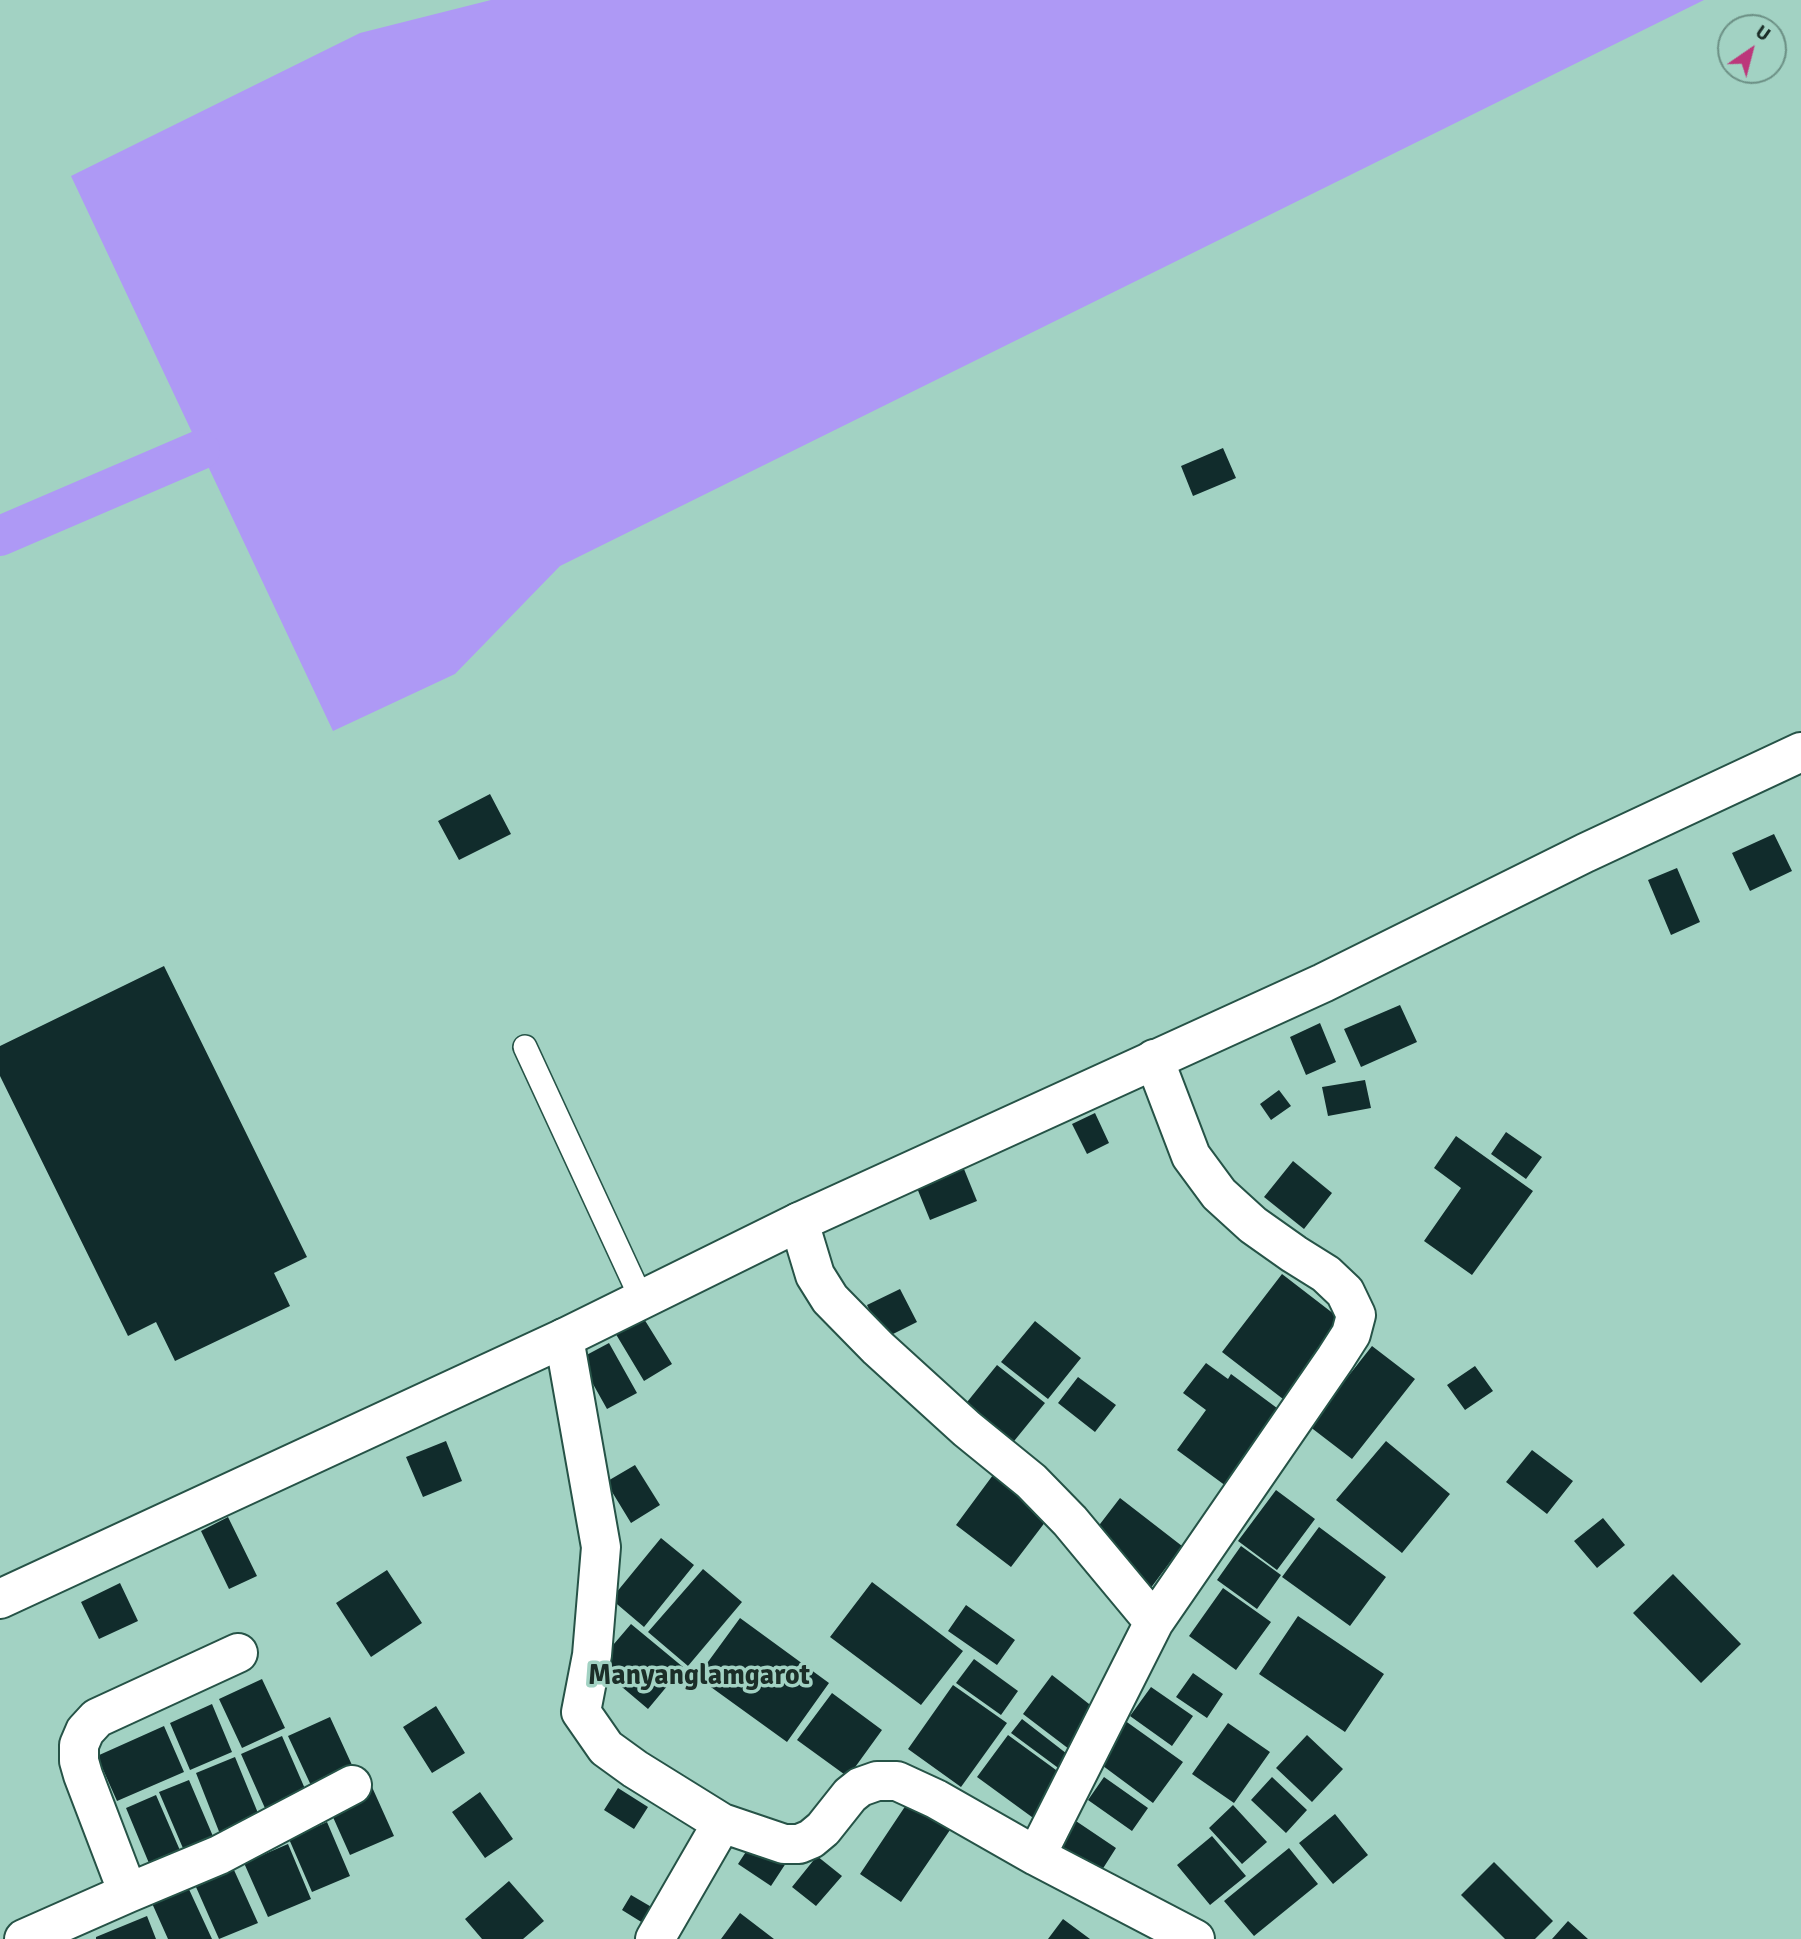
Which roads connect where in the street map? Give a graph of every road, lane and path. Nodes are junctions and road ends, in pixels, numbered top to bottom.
1 (1801, 752) edge
2 (524, 1047) dead end
3 (1154, 1059) junction
4 (799, 1222) junction
5 (642, 1300) junction
6 (564, 1338) junction
7 (0, 1599) edge
8 (1154, 1622) junction
9 (238, 1653) dead end
10 (352, 1785) dead end
11 (722, 1823) junction
12 (1036, 1856) junction
13 (128, 1893) junction
14 (24, 1939) edge
15 (655, 1939) edge
16 (1195, 1939) edge

1 - 3 street
2 - 5 lane
3 - 4 street
3 - 8 street
4 - 5 street
4 - 8 street
5 - 6 street
6 - 7 street
6 - 11 street
8 - 12 street
9 - 13 street
10 - 13 street
11 - 12 street
11 - 15 street
12 - 16 street
13 - 14 street

